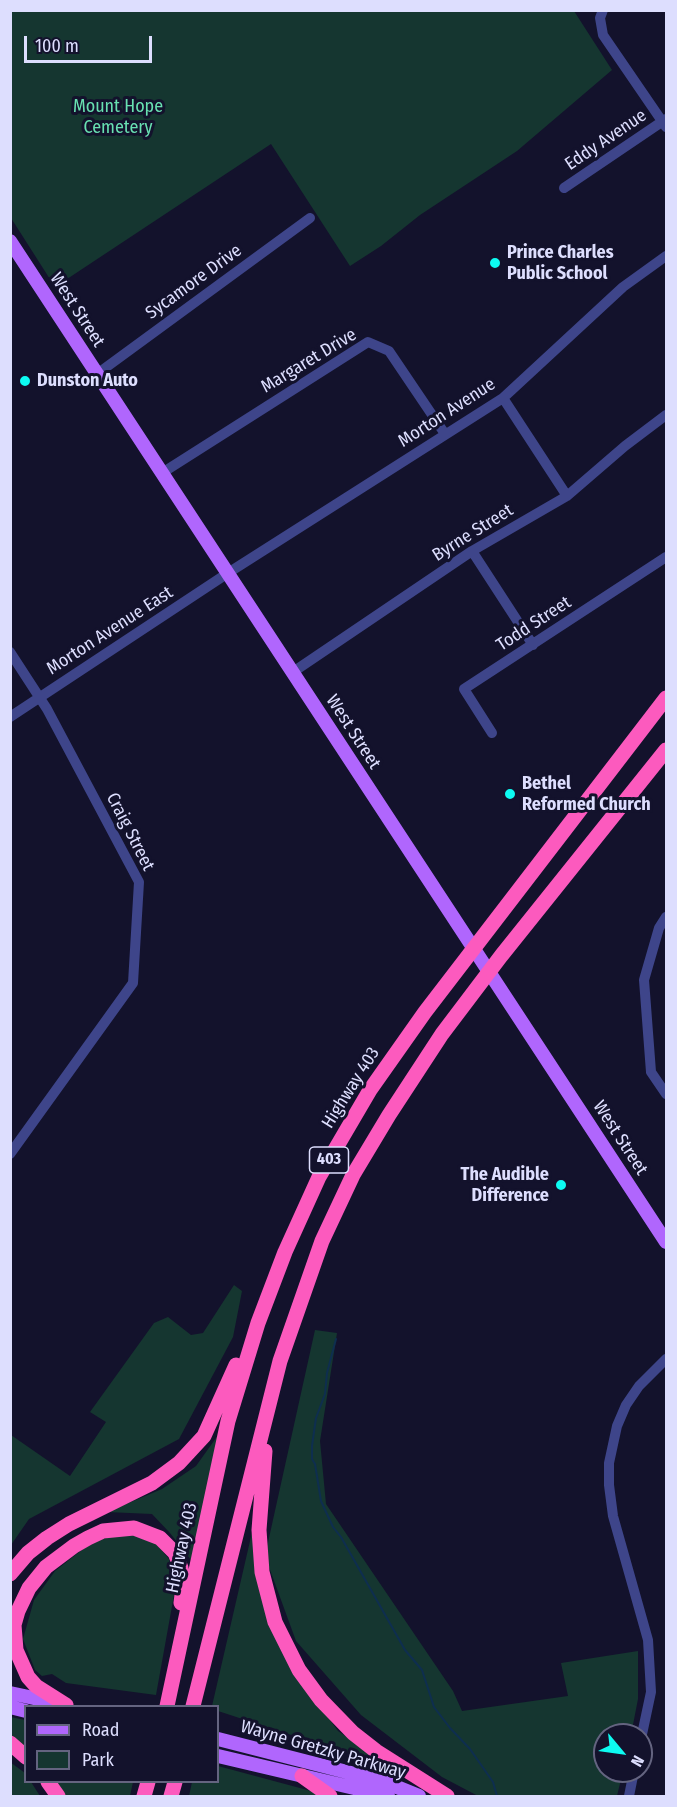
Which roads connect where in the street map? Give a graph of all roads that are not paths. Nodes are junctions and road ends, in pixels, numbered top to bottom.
1 (603, 10) edge
2 (665, 123) edge
3 (564, 188) dead end
4 (310, 218) dead end
5 (10, 241) edge
6 (666, 256) edge
7 (97, 374) junction
8 (503, 398) junction
9 (666, 415) edge
10 (445, 434) junction
11 (162, 473) junction
12 (567, 496) junction
13 (472, 551) junction
14 (666, 557) edge
15 (228, 573) junction
16 (533, 645) junction
17 (10, 652) edge
18 (293, 672) junction
19 (40, 697) junction
20 (666, 698) edge
21 (10, 717) edge
22 (492, 733) dead end
23 (666, 750) edge
24 (666, 917) edge
25 (666, 1094) edge
26 (10, 1154) edge
27 (666, 1242) edge
28 (258, 1323) junction
29 (666, 1359) edge
30 (280, 1361) junction
31 (10, 1574) edge
32 (174, 1677) junction
33 (10, 1693) edge
34 (64, 1705) edge
35 (67, 1705) edge
36 (167, 1705) edge
37 (194, 1705) edge
38 (644, 1723) edge
39 (219, 1739) edge
40 (10, 1743) edge
41 (24, 1755) edge
42 (219, 1756) edge
43 (302, 1776) junction
44 (49, 1783) edge
45 (58, 1797) edge
46 (330, 1797) edge
47 (388, 1797) edge
48 (419, 1797) edge
49 (447, 1797) edge

1 - 2 street
2 - 3 street, Eddy Avenue
4 - 7 street, Sycamore Drive
5 - 7 main road, West Street
6 - 8 street, Morton Avenue
7 - 11 main road, West Street
8 - 10 street, Morton Avenue
8 - 12 street
9 - 12 street, Byrne Street
10 - 11 street, Margaret Drive
10 - 15 street, Morton Avenue
11 - 15 main road, West Street
12 - 13 street, Byrne Street
13 - 16 street
13 - 18 street, Byrne Street
14 - 16 street, Todd Street
15 - 18 main road, West Street
15 - 19 street, Morton Avenue East
16 - 22 street, Todd Street
17 - 19 street, Craig Street
18 - 27 main road, West Street
19 - 21 street, Morton Avenue East
19 - 26 street, Craig Street
20 - 28 highway, Highway 403 / 403
23 - 30 highway, 403
24 - 25 street
28 - 31 highway
28 - 32 highway, Highway 403 / 403
29 - 38 street
30 - 37 highway, 403
30 - 49 highway
32 - 35 highway
32 - 36 highway, Highway 403 / 403
33 - 34 main road
39 - 48 main road, Wayne Gretzky Parkway
40 - 41 highway
42 - 43 main road, Wayne Gretzky Parkway
43 - 46 highway
43 - 47 main road, Wayne Gretzky Parkway
44 - 45 highway

